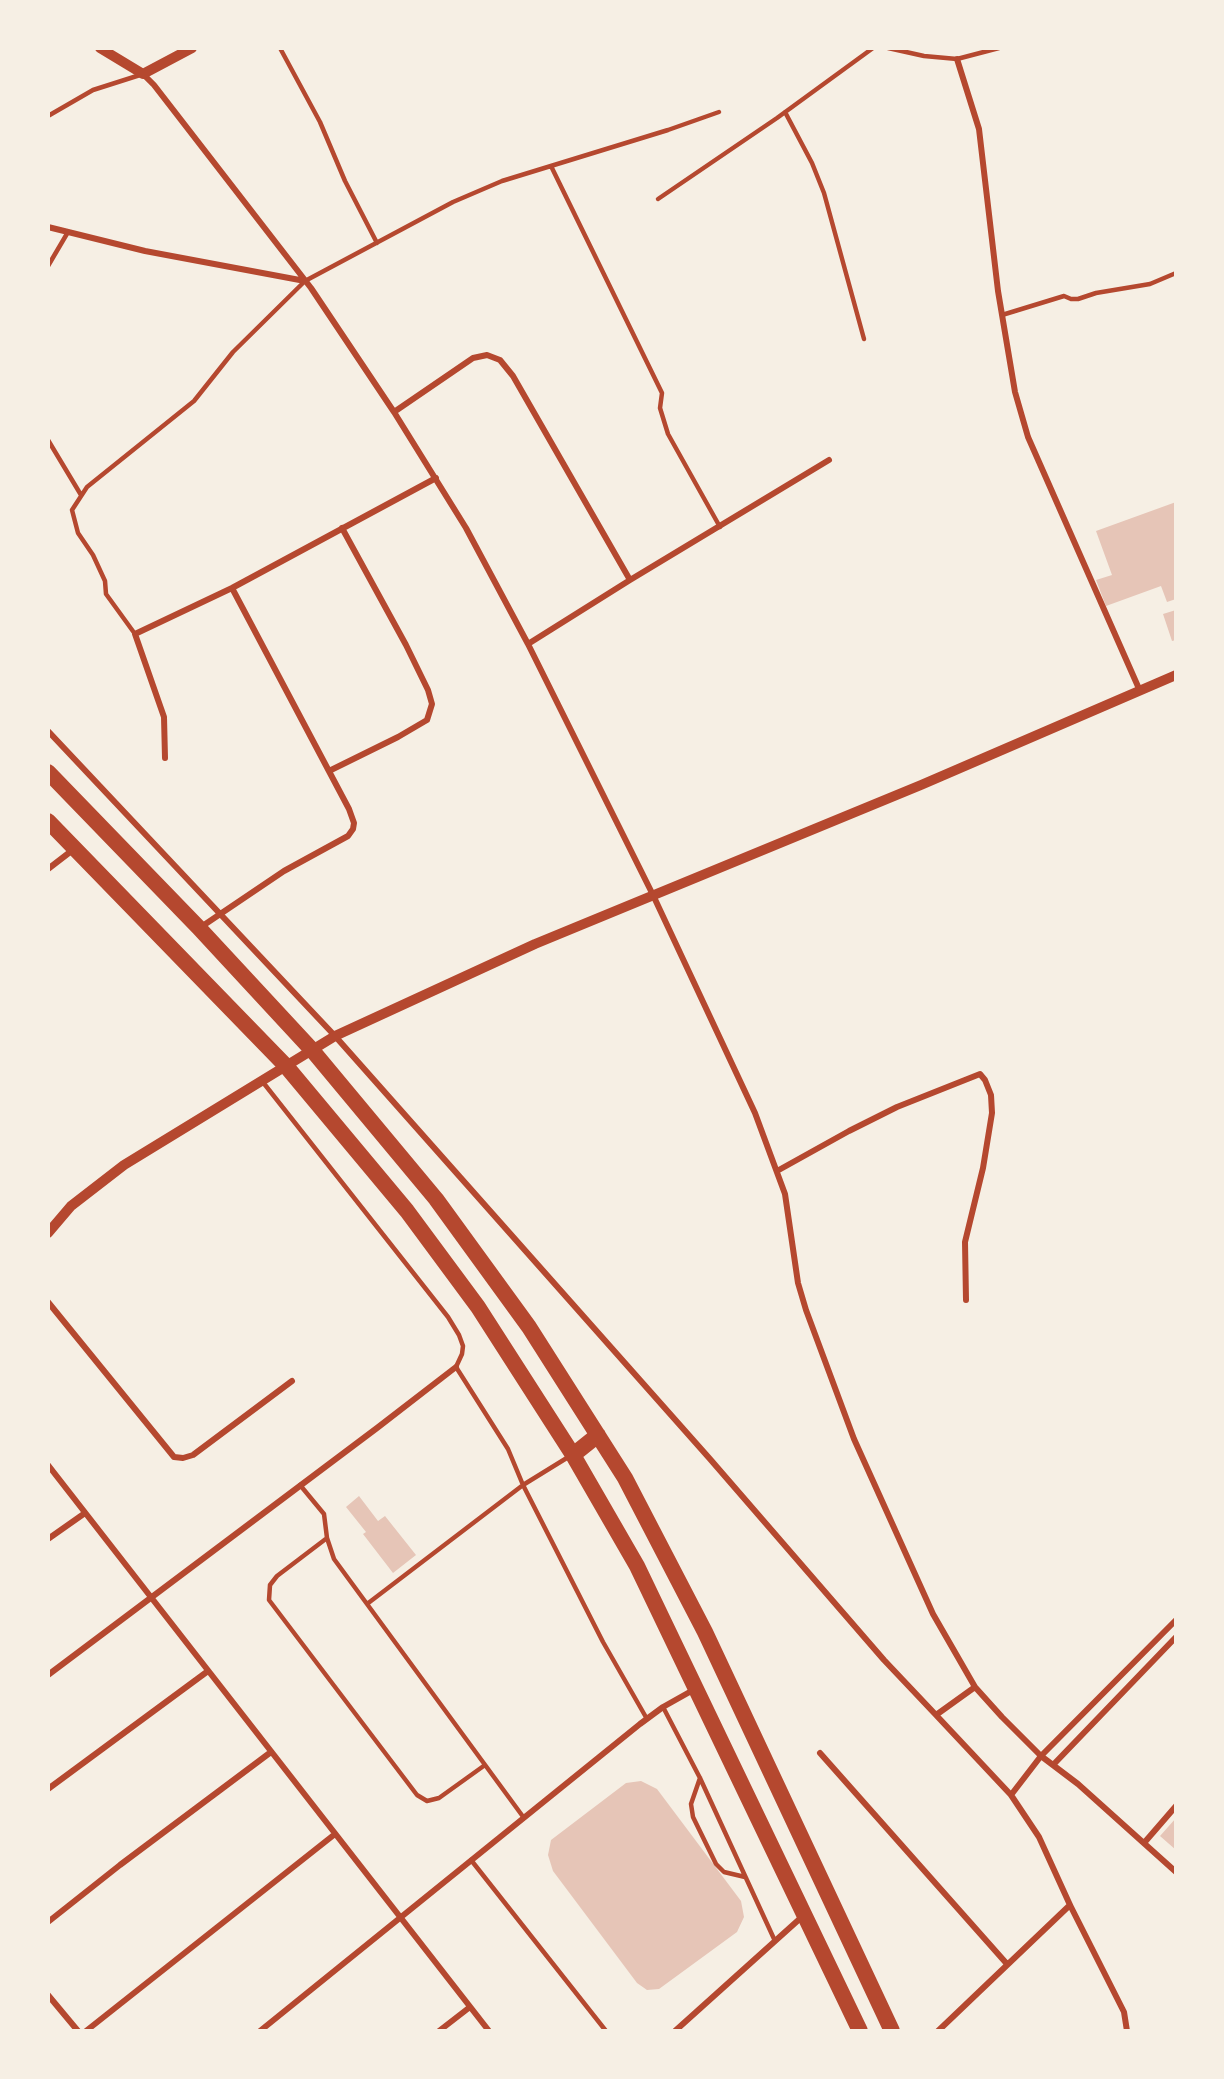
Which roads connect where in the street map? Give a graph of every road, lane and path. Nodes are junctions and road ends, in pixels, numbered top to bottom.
1 (100, 48) edge
2 (192, 48) edge
3 (280, 48) edge
4 (873, 48) edge
5 (888, 48) edge
6 (999, 48) edge
7 (957, 59) junction
8 (143, 74) junction
9 (719, 112) dead end
10 (784, 112) junction
11 (48, 116) edge
12 (551, 166) junction
13 (658, 199) dead end
14 (48, 227) edge
15 (68, 232) junction
16 (377, 243) junction
17 (48, 266) edge
18 (1176, 273) edge
19 (305, 281) junction
20 (1002, 315) junction
21 (864, 339) dead end
22 (394, 411) junction
23 (48, 440) edge
24 (829, 460) dead end
25 (436, 478) junction
26 (81, 495) junction
27 (720, 527) junction
28 (342, 528) junction
29 (630, 580) junction
30 (232, 588) junction
31 (135, 634) junction
32 (528, 644) junction
33 (1176, 675) edge
34 (1140, 691) junction
35 (48, 731) edge
36 (165, 758) dead end
37 (329, 771) junction
38 (48, 772) edge
39 (48, 821) edge
40 (75, 848) junction
41 (48, 869) edge
42 (653, 895) junction
43 (221, 914) junction
44 (199, 928) junction
45 (335, 1036) junction
46 (312, 1050) junction
47 (286, 1066) junction
48 (262, 1081) junction
49 (777, 1171) junction
50 (48, 1233) edge
51 (966, 1300) dead end
52 (48, 1302) edge
53 (456, 1367) junction
54 (292, 1381) dead end
55 (598, 1435) junction
56 (573, 1455) junction
57 (48, 1465) edge
58 (300, 1485) junction
59 (523, 1485) junction
60 (85, 1513) junction
61 (327, 1538) junction
62 (48, 1539) edge
63 (151, 1597) junction
64 (367, 1604) junction
65 (1176, 1620) edge
66 (1176, 1637) edge
67 (208, 1671) junction
68 (48, 1675) edge
69 (975, 1687) junction
70 (696, 1689) junction
71 (663, 1707) junction
72 (936, 1715) junction
73 (646, 1719) junction
74 (1073, 1722) junction
75 (1084, 1733) junction
76 (271, 1752) junction
77 (820, 1753) dead end
78 (1041, 1756) junction
79 (485, 1765) junction
80 (1053, 1765) junction
81 (699, 1778) junction
82 (48, 1789) edge
83 (1011, 1795) junction
84 (1176, 1806) edge
85 (524, 1818) junction
86 (335, 1834) junction
87 (1144, 1843) junction
88 (471, 1860) junction
89 (1176, 1872) edge
90 (745, 1877) junction
91 (1070, 1905) junction
92 (804, 1915) junction
93 (401, 1918) junction
94 (48, 1922) edge
95 (775, 1941) junction
96 (1006, 1964) junction
97 (48, 1995) edge
98 (470, 2007) junction
99 (78, 2031) edge
100 (86, 2031) edge
101 (260, 2031) edge
102 (439, 2031) edge
103 (489, 2031) edge
104 (606, 2031) edge
105 (675, 2031) edge
106 (860, 2031) edge
107 (892, 2031) edge
108 (938, 2031) edge
109 (1127, 2031) edge

1 - 8 street
2 - 8 street
3 - 16 lane
4 - 10 lane
5 - 7 lane
6 - 7 lane
7 - 20 street
8 - 11 lane
8 - 19 street
9 - 12 lane
10 - 13 lane
10 - 21 lane
12 - 16 lane
12 - 27 lane
14 - 15 street
15 - 17 lane
15 - 19 street
16 - 19 lane
18 - 20 lane
19 - 22 street
19 - 26 lane
20 - 34 street
22 - 25 street
22 - 29 street
23 - 26 lane
24 - 27 street
25 - 28 street
25 - 32 street
26 - 31 lane
27 - 29 street
28 - 30 street
28 - 37 street
29 - 32 street
30 - 31 street
30 - 37 street
31 - 36 street
32 - 42 street
33 - 34 street
34 - 42 street
35 - 43 street
37 - 43 street
38 - 44 highway
39 - 40 highway
40 - 41 street
40 - 47 highway
42 - 45 street
42 - 49 street
43 - 44 street
43 - 45 street
44 - 46 highway
45 - 46 street
45 - 72 street
46 - 47 street
46 - 55 highway
47 - 48 street
47 - 56 highway
48 - 50 street
48 - 53 lane
49 - 51 street
49 - 69 street
52 - 54 street
53 - 58 street
53 - 59 lane
55 - 56 highway
55 - 107 highway
56 - 59 lane
56 - 70 highway
57 - 60 street
58 - 61 lane
58 - 63 street
59 - 64 lane
59 - 73 lane
60 - 62 street
60 - 63 street
61 - 64 lane
61 - 79 lane
63 - 67 street
63 - 68 street
64 - 79 lane
65 - 74 street
66 - 75 street
67 - 76 street
67 - 82 street
69 - 72 street
69 - 78 street
70 - 71 street
70 - 92 highway
71 - 73 street
71 - 81 lane
72 - 83 street
73 - 85 street
74 - 75 street
74 - 78 street
75 - 80 street
76 - 86 street
76 - 94 street
77 - 96 street
78 - 80 street
78 - 83 street
79 - 85 lane
80 - 87 street
81 - 90 lane
81 - 90 lane
83 - 91 street
84 - 87 street
85 - 88 street
86 - 93 street
86 - 100 street
87 - 89 street
88 - 93 street
88 - 104 lane
90 - 95 lane
91 - 96 street
91 - 109 street
92 - 95 street
92 - 106 highway
93 - 98 street
93 - 101 street
95 - 105 street
96 - 108 street
97 - 99 street
98 - 102 street
98 - 103 street

